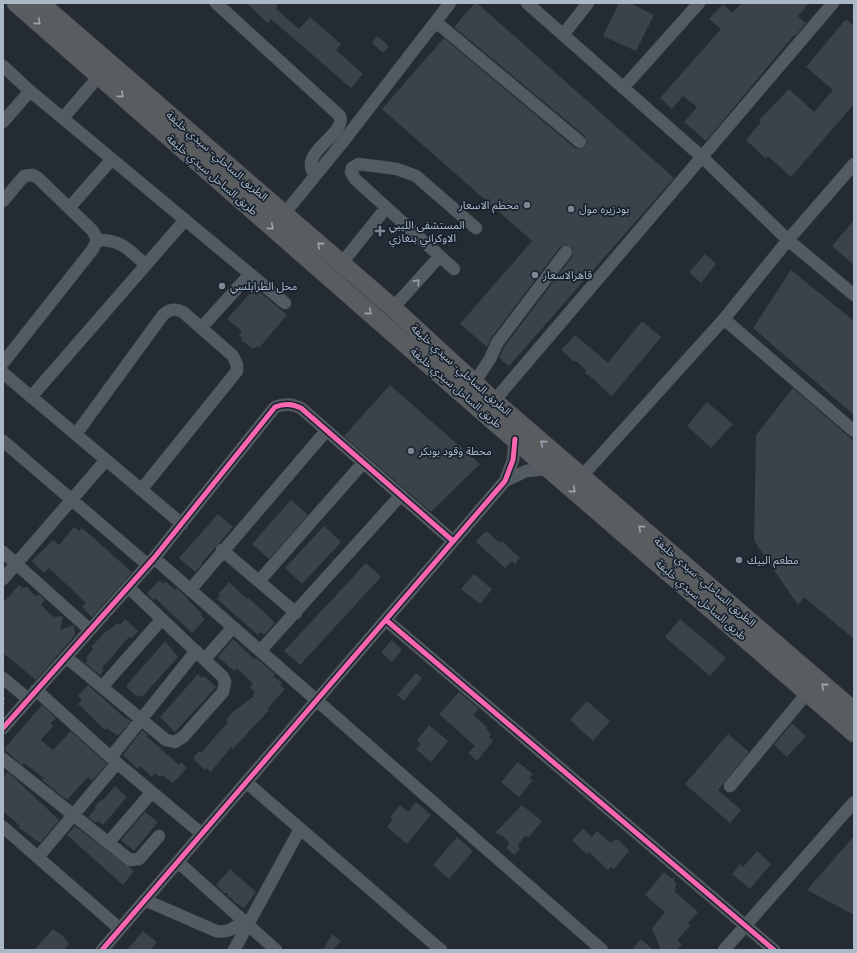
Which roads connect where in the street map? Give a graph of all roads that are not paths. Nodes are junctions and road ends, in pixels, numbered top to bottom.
1 (16, 3) edge
2 (40, 3) edge
3 (216, 3) edge
4 (450, 3) edge
5 (527, 3) edge
6 (588, 3) edge
7 (833, 3) edge
8 (696, 4) edge
9 (436, 22) junction
10 (64, 34) junction
11 (563, 35) junction
12 (3, 66) edge
13 (99, 76) junction
14 (623, 88) junction
15 (30, 91) junction
16 (63, 118) junction
17 (3, 122) edge
18 (580, 142) dead end
19 (702, 157) junction
20 (112, 159) junction
21 (854, 164) edge
22 (315, 175) junction
23 (3, 201) edge
24 (69, 208) junction
25 (386, 208) junction
26 (284, 214) junction
27 (185, 220) junction
28 (476, 228) dead end
29 (97, 240) junction
30 (788, 240) junction
31 (566, 252) dead end
32 (440, 256) junction
33 (341, 264) junction
34 (146, 265) junction
35 (454, 269) dead end
36 (250, 274) junction
37 (854, 295) edge
38 (285, 303) dead end
39 (393, 308) junction
40 (724, 319) junction
41 (201, 328) junction
42 (3, 363) edge
43 (3, 373) edge
44 (474, 383) junction
45 (31, 397) junction
46 (494, 401) junction
47 (326, 430) junction
48 (854, 431) edge
49 (76, 434) junction
50 (515, 439) junction
51 (3, 441) edge
52 (106, 460) junction
53 (363, 463) junction
54 (549, 469) junction
55 (582, 476) junction
56 (505, 480) junction
57 (141, 490) junction
58 (401, 496) junction
59 (71, 499) junction
60 (182, 524) junction
61 (453, 541) junction
62 (222, 550) junction
63 (3, 552) edge
64 (151, 561) junction
65 (16, 564) junction
66 (3, 579) edge
67 (258, 581) junction
68 (128, 587) junction
69 (190, 590) junction
70 (296, 613) junction
71 (162, 619) junction
72 (386, 620) junction
73 (233, 626) junction
74 (90, 630) junction
75 (261, 650) junction
76 (200, 655) junction
77 (66, 657) junction
78 (3, 678) edge
79 (102, 687) junction
80 (808, 692) junction
81 (32, 694) junction
82 (315, 700) junction
83 (854, 711) edge
84 (141, 719) junction
85 (3, 728) edge
86 (854, 733) edge
87 (3, 759) edge
88 (114, 760) junction
89 (246, 782) junction
90 (730, 786) dead end
91 (152, 792) junction
92 (854, 802) edge
93 (74, 815) junction
94 (3, 827) edge
95 (300, 828) junction
96 (202, 834) junction
97 (159, 836) dead end
98 (108, 843) junction
99 (38, 857) junction
100 (178, 862) junction
101 (145, 900) junction
102 (246, 922) junction
103 (745, 926) junction
104 (120, 929) junction
105 (106, 949) edge
106 (234, 950) edge
107 (276, 950) edge
108 (441, 950) edge
109 (602, 950) edge
110 (724, 950) edge
111 (774, 950) edge

1 -> 10 highway
2 - 10 highway
3 - 22 street
4 - 9 street
5 - 11 street
6 - 11 street
7 - 19 street
8 - 14 street
9 - 18 street
9 - 22 street
10 - 13 highway, طريق الساحل سيدي خليفة
10 - 26 highway, الطريق الساحلي- سيدي خليفة
11 - 14 street
12 - 15 street
13 - 16 street
13 -> 50 highway, طريق الساحل سيدي خليفة
14 - 19 street
15 - 16 street
15 - 17 street
16 - 20 street
19 - 30 street
19 - 46 street
20 - 24 street
20 - 27 street
21 - 30 street
22 - 26 street
23 - 24 street
24 - 29 street
25 - 28 street
25 - 32 street
25 - 33 street
33 -> 26 highway, الطريق الساحلي- سيدي خليفة
27 - 34 street
27 - 36 street
29 - 34 street
29 - 42 street
30 - 37 street
30 - 40 street
31 - 44 street
32 - 35 street
39 -> 32 street
33 - 39 highway, الطريق الساحلي- سيدي خليفة
34 - 45 street
36 - 38 street
36 - 41 street
39 - 44 highway, الطريق الساحلي- سيدي خليفة
40 - 48 street
40 - 55 street
41 - 49 street
41 - 57 street
43 - 45 street
44 - 46 highway, الطريق الساحلي- سيدي خليفة
45 - 49 street
55 -> 46 highway, الطريق الساحلي- سيدي خليفة
47 - 53 street
47 - 60 street
47 - 62 street
49 - 52 street
50 - 54 highway, طريق الساحل سيدي خليفة
50 - 56 street
51 - 59 street
52 - 57 street
52 - 59 street
53 - 58 street
53 - 67 street
54 - 56 street
54 -> 80 highway, طريق الساحل سيدي خليفة
83 -> 55 highway, الطريق الساحلي- سيدي خليفة
56 - 61 street
57 - 60 street
58 - 61 street
58 - 70 street
59 - 64 street
59 - 65 street
60 - 64 street
61 - 72 street
62 - 67 street
62 - 69 street
63 - 65 street
64 - 68 street
64 - 69 street
65 - 66 street
65 - 74 street
67 - 70 street
68 - 71 street
68 - 74 street
69 - 73 street
70 - 75 street
71 - 76 street
71 - 79 street
72 - 82 street
72 - 103 street
73 - 75 street
73 - 76 street
74 - 77 street
75 - 82 street
76 - 84 street
76 - 84 street
77 - 79 street
77 - 81 street
78 - 81 street
79 - 84 street
80 - 86 highway, طريق الساحل سيدي خليفة
80 - 90 street
81 - 85 street
81 - 88 street
82 - 89 street
82 - 109 street
84 - 88 street
87 - 93 street
88 - 91 street
88 - 93 street
89 - 95 street
89 - 96 street
91 - 96 street
91 - 98 street
92 - 103 street
93 - 98 street
93 - 99 street
94 - 99 street
95 - 102 street
95 - 108 street
96 - 100 street
97 - 98 street
99 - 104 street
100 - 101 street
100 - 102 street
101 - 102 street
101 - 104 street
102 - 106 street
102 - 107 street
103 - 110 street
103 - 111 street
104 - 105 street

